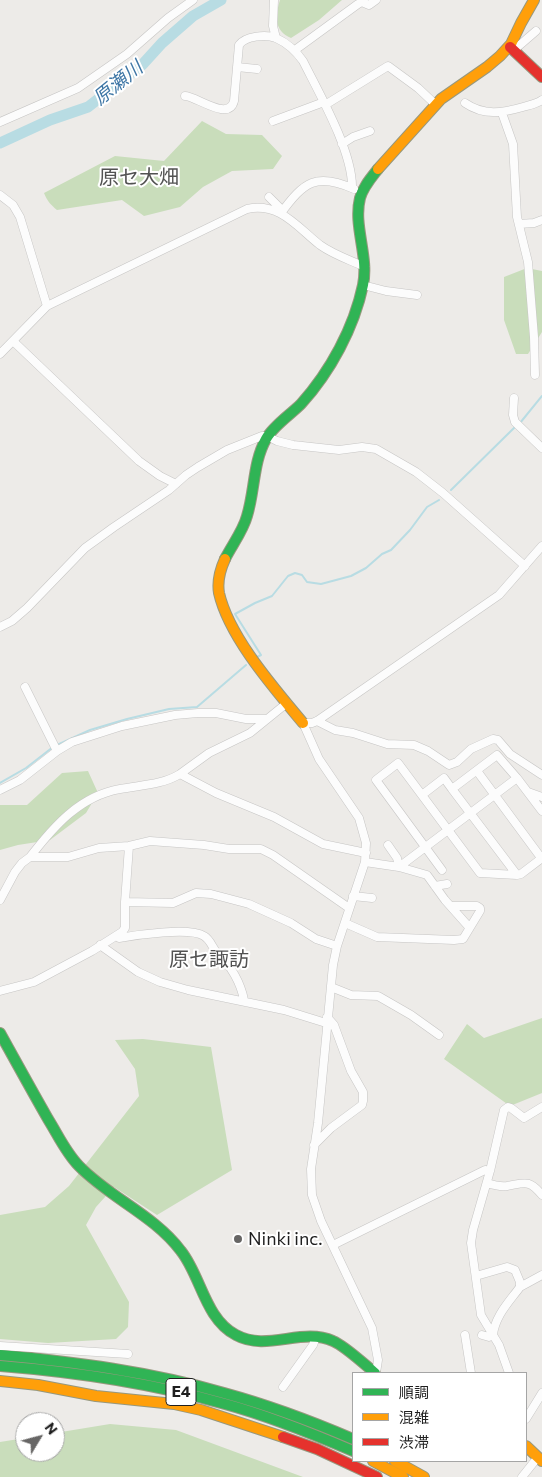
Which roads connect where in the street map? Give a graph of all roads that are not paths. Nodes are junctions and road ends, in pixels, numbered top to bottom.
1 (274, 0) edge
2 (376, 0) edge
3 (534, 0) edge
4 (191, 1) edge
5 (536, 30) dead end
6 (276, 38) junction
7 (512, 49) junction
8 (295, 50) junction
9 (237, 67) junction
10 (258, 69) dead end
11 (542, 77) edge
12 (185, 96) dead end
13 (542, 100) edge
14 (465, 103) dead end
15 (324, 104) junction
16 (436, 104) junction
17 (502, 113) junction
18 (273, 121) dead end
19 (0, 122) edge
20 (370, 131) dead end
21 (342, 144) junction
22 (356, 190) junction
23 (0, 195) edge
24 (269, 197) dead end
25 (281, 211) junction
26 (542, 220) edge
27 (519, 224) junction
28 (365, 266) junction
29 (363, 285) junction
30 (417, 296) dead end
31 (46, 306) junction
32 (12, 341) junction
33 (0, 354) edge
34 (535, 375) dead end
35 (514, 398) dead end
36 (267, 436) junction
37 (542, 448) edge
38 (176, 484) junction
39 (542, 546) edge
40 (525, 566) junction
41 (0, 627) edge
42 (25, 687) dead end
43 (286, 703) junction
44 (266, 719) junction
45 (317, 721) junction
46 (303, 723) junction
47 (55, 747) junction
48 (477, 771) junction
49 (180, 774) junction
50 (542, 775) edge
51 (517, 778) junction
52 (452, 789) junction
53 (0, 790) edge
54 (528, 792) junction
55 (422, 795) junction
56 (495, 796) junction
57 (542, 797) edge
58 (542, 811) edge
59 (471, 814) junction
60 (448, 830) junction
61 (388, 845) dead end
62 (129, 846) junction
63 (425, 848) junction
64 (366, 853) junction
65 (30, 857) junction
66 (542, 859) edge
67 (365, 862) junction
68 (399, 867) junction
69 (442, 870) dead end
70 (517, 875) junction
71 (447, 884) dead end
72 (435, 886) junction
73 (353, 896) junction
74 (372, 898) dead end
75 (0, 900) edge
76 (125, 902) junction
77 (451, 906) junction
78 (349, 908) junction
79 (345, 923) junction
80 (469, 927) junction
81 (116, 936) junction
82 (100, 945) junction
83 (337, 946) junction
84 (332, 987) junction
85 (0, 991) edge
86 (244, 1000) junction
87 (327, 1020) junction
88 (0, 1033) edge
89 (439, 1035) dead end
90 (542, 1107) edge
91 (314, 1144) junction
92 (490, 1171) junction
93 (487, 1183) junction
94 (542, 1195) edge
95 (333, 1245) junction
96 (542, 1275) edge
97 (476, 1276) junction
98 (520, 1288) junction
99 (502, 1302) dead end
100 (500, 1314) junction
101 (493, 1334) junction
102 (466, 1335) dead end
103 (482, 1335) dead end
104 (316, 1336) junction
105 (0, 1346) edge
106 (128, 1354) dead end
107 (0, 1355) edge
108 (0, 1366) edge
109 (375, 1372) edge
110 (376, 1372) edge
111 (471, 1372) edge
112 (509, 1372) edge
113 (0, 1381) edge
114 (283, 1387) dead end
115 (542, 1392) edge
116 (527, 1417) edge
117 (352, 1439) edge
118 (527, 1447) edge
119 (352, 1451) edge
120 (540, 1459) edge
121 (374, 1462) edge
122 (397, 1462) edge
123 (377, 1477) edge
124 (404, 1477) edge
125 (424, 1477) edge
126 (522, 1477) edge

1 - 6 street
2 - 8 street
3 - 7 main road
4 - 19 street
5 - 7 street
6 - 8 street
6 - 9 street
7 - 11 main road
7 - 16 main road
8 - 15 street
9 - 10 street
9 - 12 street
13 - 17 street
14 - 17 street
15 - 16 street
15 - 18 street
15 - 21 street
16 - 22 main road
17 - 27 street
20 - 21 street
21 - 22 street
22 - 25 street
22 - 28 main road
23 - 31 street
24 - 25 street
25 - 28 street
25 - 31 street
26 - 27 street
27 - 34 street
28 - 29 main road
29 - 30 street
29 - 36 main road
31 - 32 street
32 - 33 street
32 - 38 street
35 - 37 street
36 - 38 street
36 - 40 street
36 - 43 main road
38 - 41 street
39 - 40 street
40 - 45 street
42 - 47 street
43 - 44 street
43 - 46 main road
44 - 47 street
44 - 49 street
45 - 46 street
45 - 50 street
46 - 64 street
47 - 53 street
48 - 51 street
48 - 52 street
48 - 56 street
49 - 64 street
49 - 65 street
51 - 54 street
51 - 56 street
52 - 55 street
52 - 59 street
54 - 57 street
54 - 58 street
55 - 60 street
55 - 63 street
56 - 59 street
56 - 66 street
59 - 60 street
59 - 70 street
60 - 63 street
60 - 70 street
61 - 68 street
62 - 65 street
62 - 76 street
62 - 78 street
63 - 68 street
63 - 69 street
64 - 67 street
65 - 75 street
66 - 70 street
67 - 68 street
67 - 73 street
68 - 72 street
71 - 72 street
72 - 77 street
73 - 74 street
73 - 78 street
76 - 81 street
76 - 83 street
77 - 80 street
77 - 80 street
78 - 79 street
79 - 80 street
79 - 83 street
81 - 82 street
81 - 86 street
82 - 85 street
82 - 86 street
83 - 84 street
84 - 87 street
84 - 89 street
86 - 87 street
87 - 91 street
87 - 91 street
88 - 104 main road
90 - 92 street
91 - 95 street
92 - 93 street
92 - 95 street
93 - 94 street
93 - 97 street
95 - 110 street
96 - 98 street
97 - 98 street
97 - 101 street
98 - 100 street
99 - 100 street
100 - 101 street
101 - 103 street
101 - 112 street
102 - 111 street
104 - 109 main road
104 - 114 street
105 - 106 street
107 - 117 main road, E4
108 - 119 main road, E4
113 - 123 main road
115 - 116 street
118 - 120 main road
120 - 126 street
121 - 124 main road
122 - 125 main road

